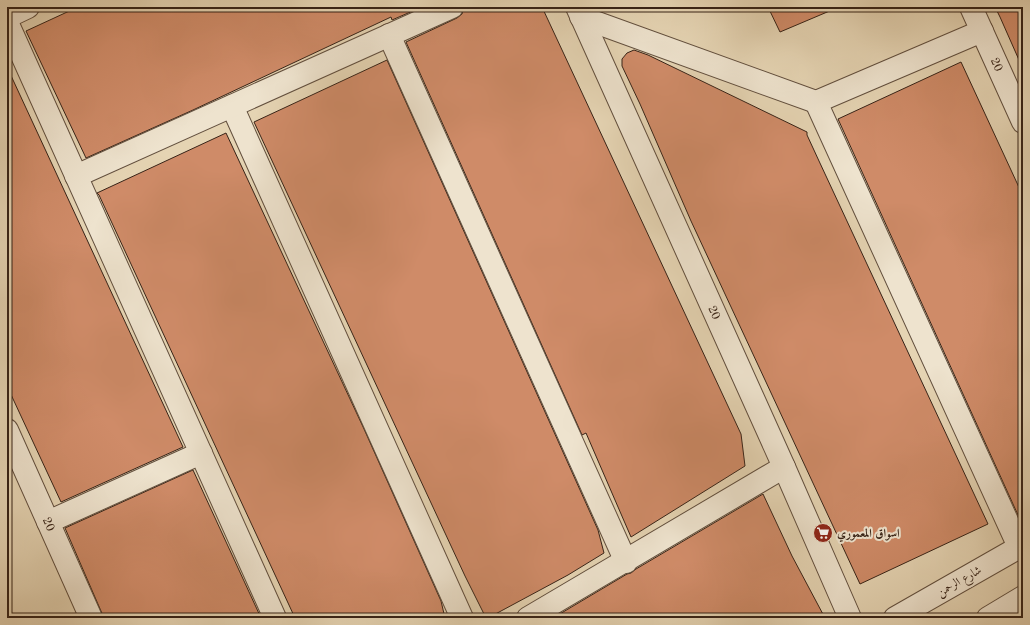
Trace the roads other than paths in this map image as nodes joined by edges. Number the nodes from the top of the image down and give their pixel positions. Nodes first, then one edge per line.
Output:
1 (28, 7) edge
2 (452, 7) edge
3 (971, 7) edge
4 (579, 12) edge
5 (7, 16) edge
6 (7, 22) edge
7 (982, 31) junction
8 (389, 35) junction
9 (816, 102) junction
10 (232, 106) junction
11 (1020, 109) edge
12 (76, 176) junction
13 (7, 430) edge
14 (201, 453) junction
15 (784, 467) junction
16 (48, 522) junction
17 (1021, 546) edge
18 (626, 562) junction
19 (1023, 597) edge
20 (91, 618) edge
21 (275, 618) edge
22 (462, 618) edge
23 (528, 618) edge
24 (850, 618) edge
25 (895, 618) edge
26 (988, 618) edge

1 - 5 street
2 - 8 street
3 - 7 street, 20
4 - 9 street
4 - 15 street, 20
6 - 12 street
7 - 9 street
7 - 11 street, 20
8 - 10 street
8 - 18 street
9 - 17 street
10 - 12 street
10 - 22 street
12 - 14 street
13 - 16 street, 20
14 - 16 street
14 - 21 street
15 - 18 street
15 - 24 street, 20
16 - 20 street, 20
17 - 25 street, شارع الرحمن
18 - 23 street
19 - 26 street

